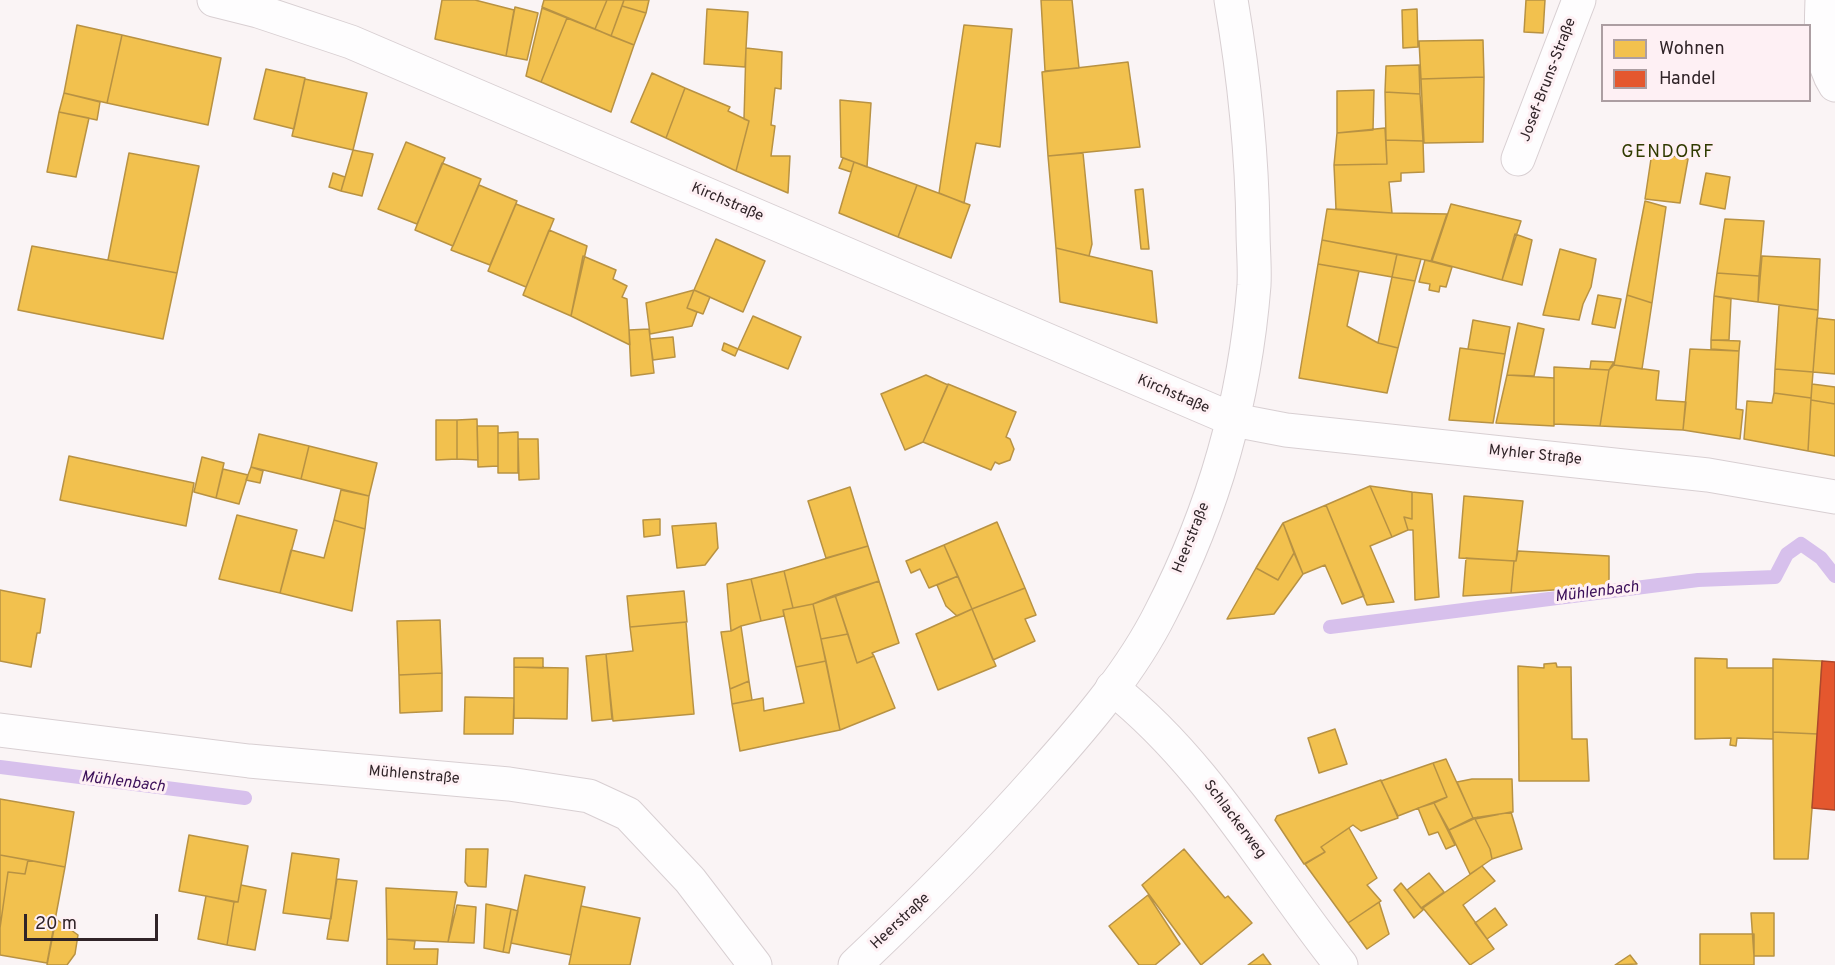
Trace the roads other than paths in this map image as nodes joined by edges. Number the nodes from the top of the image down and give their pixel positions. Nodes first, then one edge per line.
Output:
1 (214, 0) edge
2 (1231, 0) edge
3 (1579, 0) edge
4 (1822, 0) edge
5 (1835, 85) edge
6 (1518, 159) dead end
7 (1234, 420) junction
8 (1835, 497) edge
9 (1112, 688) junction
10 (0, 730) edge
11 (755, 965) edge
12 (855, 965) edge
13 (1341, 965) edge

1 - 7 street, Kirchstraße
2 - 7 street, Heerstraße
3 - 6 street, Josef-Bruns-Straße
4 - 5 street
7 - 8 street, Myhler Straße
7 - 9 street, Heerstraße
9 - 12 street, Heerstraße
9 - 13 street, Schlackerweg
10 - 11 street, Mühlenstraße

